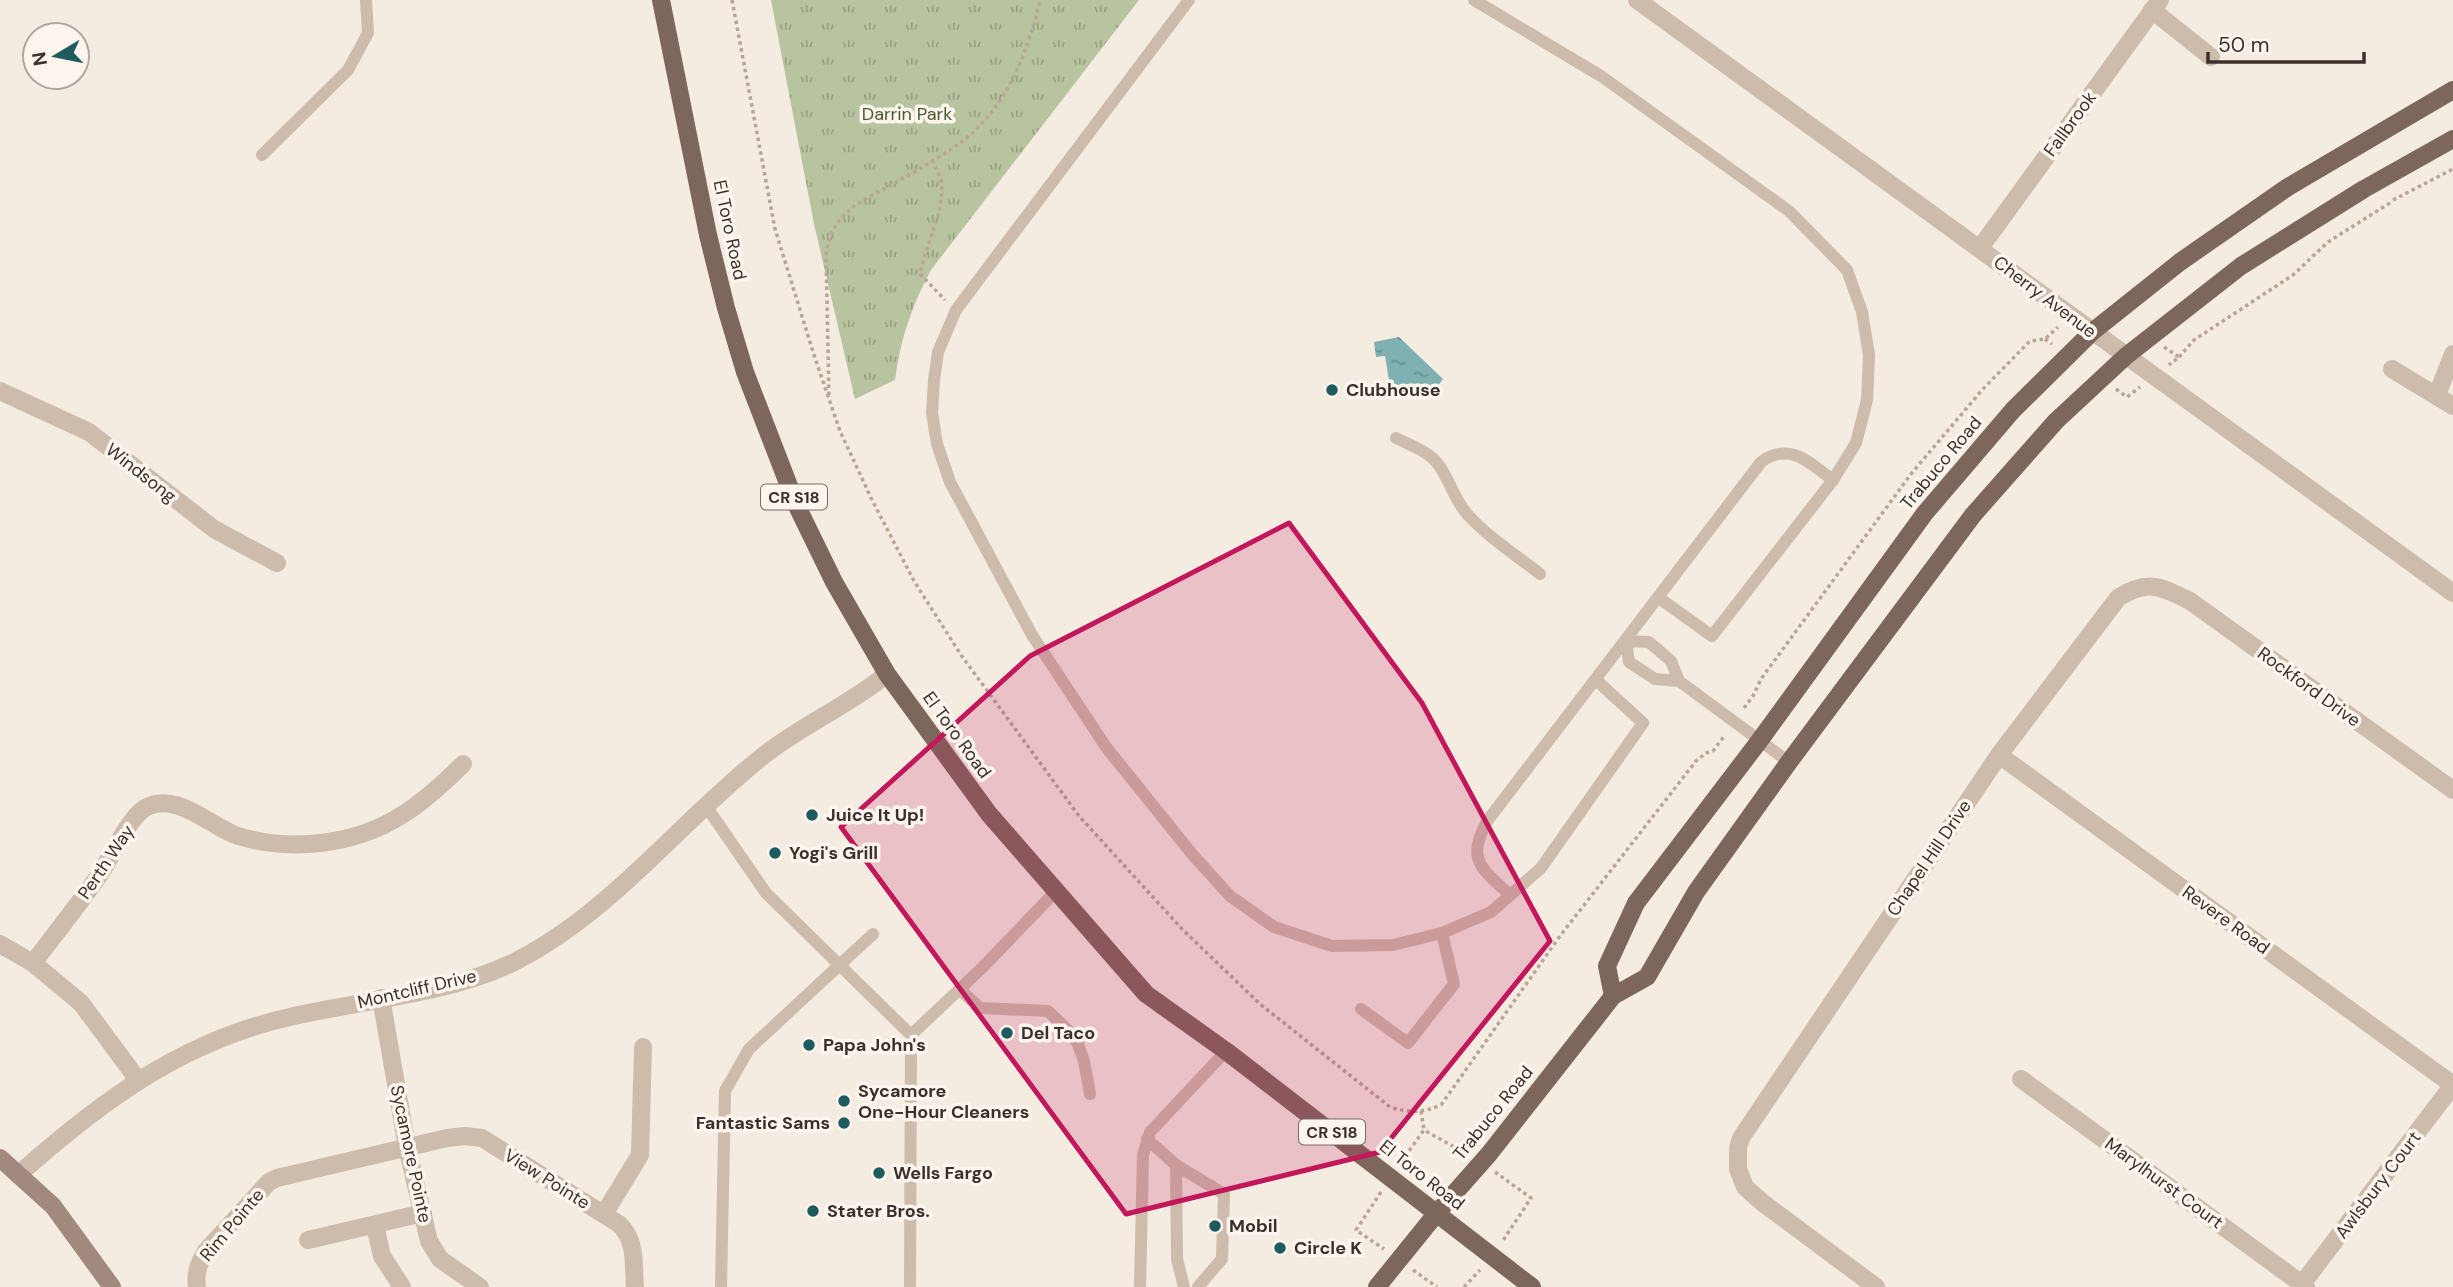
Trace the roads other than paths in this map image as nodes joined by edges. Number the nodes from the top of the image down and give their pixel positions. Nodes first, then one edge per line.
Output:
1 (366, 0) edge
2 (662, 0) edge
3 (1189, 0) edge
4 (1474, 0) edge
5 (1637, 0) edge
6 (2156, 5) edge
7 (2211, 57) dead end
8 (2453, 90) edge
9 (2453, 139) edge
10 (262, 155) dead end
11 (1980, 248) junction
12 (2092, 332) junction
13 (2453, 354) edge
14 (2126, 356) junction
15 (2392, 369) dead end
16 (0, 391) edge
17 (2437, 395) junction
18 (2453, 406) edge
19 (1396, 438) dead end
20 (1833, 480) junction
21 (277, 563) dead end
22 (1540, 574) dead end
23 (2162, 587) joint
24 (2453, 593) edge
25 (1659, 598) junction
26 (1626, 641) junction
27 (887, 674) junction
28 (1596, 680) junction
29 (1679, 681) junction
30 (1760, 740) junction
31 (1999, 755) junction
32 (1789, 762) junction
33 (463, 764) dead end
34 (2453, 790) edge
35 (706, 806) junction
36 (1056, 891) junction
37 (1510, 895) junction
38 (1442, 933) junction
39 (873, 934) dead end
40 (0, 944) edge
41 (33, 963) junction
42 (839, 964) junction
43 (960, 989) junction
44 (1613, 996) junction
45 (381, 998) junction
46 (1361, 1009) dead end
47 (911, 1035) junction
48 (643, 1047) dead end
49 (1226, 1051) junction
50 (2021, 1079) dead end
51 (138, 1080) junction
52 (2453, 1085) edge
53 (1090, 1094) dead end
54 (1147, 1139) junction
55 (407, 1147) junction
56 (0, 1158) edge
57 (1176, 1165) junction
58 (18, 1175) junction
59 (423, 1213) junction
60 (604, 1214) junction
61 (1436, 1214) junction
62 (375, 1225) junction
63 (308, 1240) dead end
64 (2304, 1286) edge
65 (112, 1287) edge
66 (197, 1287) edge
67 (401, 1287) edge
68 (480, 1287) edge
69 (635, 1287) edge
70 (721, 1287) edge
71 (910, 1287) edge
72 (1140, 1287) edge
73 (1184, 1287) edge
74 (1198, 1287) edge
75 (1377, 1287) edge
76 (1532, 1287) edge
77 (1876, 1287) edge

1 - 10 lane
2 - 27 main road, El Toro Road / CR S18
3 - 38 lane
4 - 20 lane
5 - 11 street, Cherry Avenue
6 - 7 street
6 - 11 street, Fallbrook
8 - 12 main road, Trabuco Road
9 - 14 main road, Trabuco Road
11 - 12 street, Cherry Avenue
12 - 14 street, Cherry Avenue
12 - 30 main road, Trabuco Road
13 - 17 street
14 - 24 street, Cherry Avenue
14 - 32 main road, Trabuco Road
15 - 17 street
16 - 21 street, Windsong
17 - 18 street
19 - 22 lane
20 - 25 lane
20 - 25 lane
23 - 31 street, Chapel Hill Drive
23 - 34 street, Rockford Drive
25 - 26 lane
26 - 28 lane
26 - 29 lane
26 - 29 lane
27 - 35 street, Montcliff Drive
27 - 36 main road, El Toro Road / CR S18
28 - 37 lane
28 - 37 lane
29 - 30 lane
30 - 32 lane
30 - 44 main road, Trabuco Road
31 - 52 street, Revere Road
31 - 77 street, Chapel Hill Drive
32 - 44 main road, Trabuco Road
33 - 41 street, Perth Way
35 - 42 lane
35 - 45 street, Montcliff Drive
36 - 43 lane
36 - 49 main road, El Toro Road / CR S18
37 - 38 lane
38 - 46 lane
39 - 42 lane
40 - 41 street
41 - 51 street
42 - 47 lane
42 - 70 lane
43 - 47 lane
43 - 53 lane
44 - 61 main road, Trabuco Road
45 - 51 street, Montcliff Drive
45 - 55 street, Sycamore Pointe
47 - 71 lane
48 - 60 street
49 - 54 lane
49 - 61 main road, El Toro Road / CR S18
50 - 64 street, Marylhurst Court
51 - 58 street, Montcliff Drive
52 - 64 street, Awlsbury Court
54 - 57 lane
54 - 72 lane
55 - 59 street, Sycamore Pointe
55 - 60 street, View Pointe
55 - 66 street, Rim Pointe
56 - 58 street
57 - 73 lane
57 - 74 lane
58 - 65 street
59 - 62 street
59 - 68 street, Sycamore Pointe
60 - 69 street, View Pointe
61 - 75 main road, Trabuco Road
61 - 76 main road, El Toro Road / CR S18
62 - 63 street
62 - 67 street

